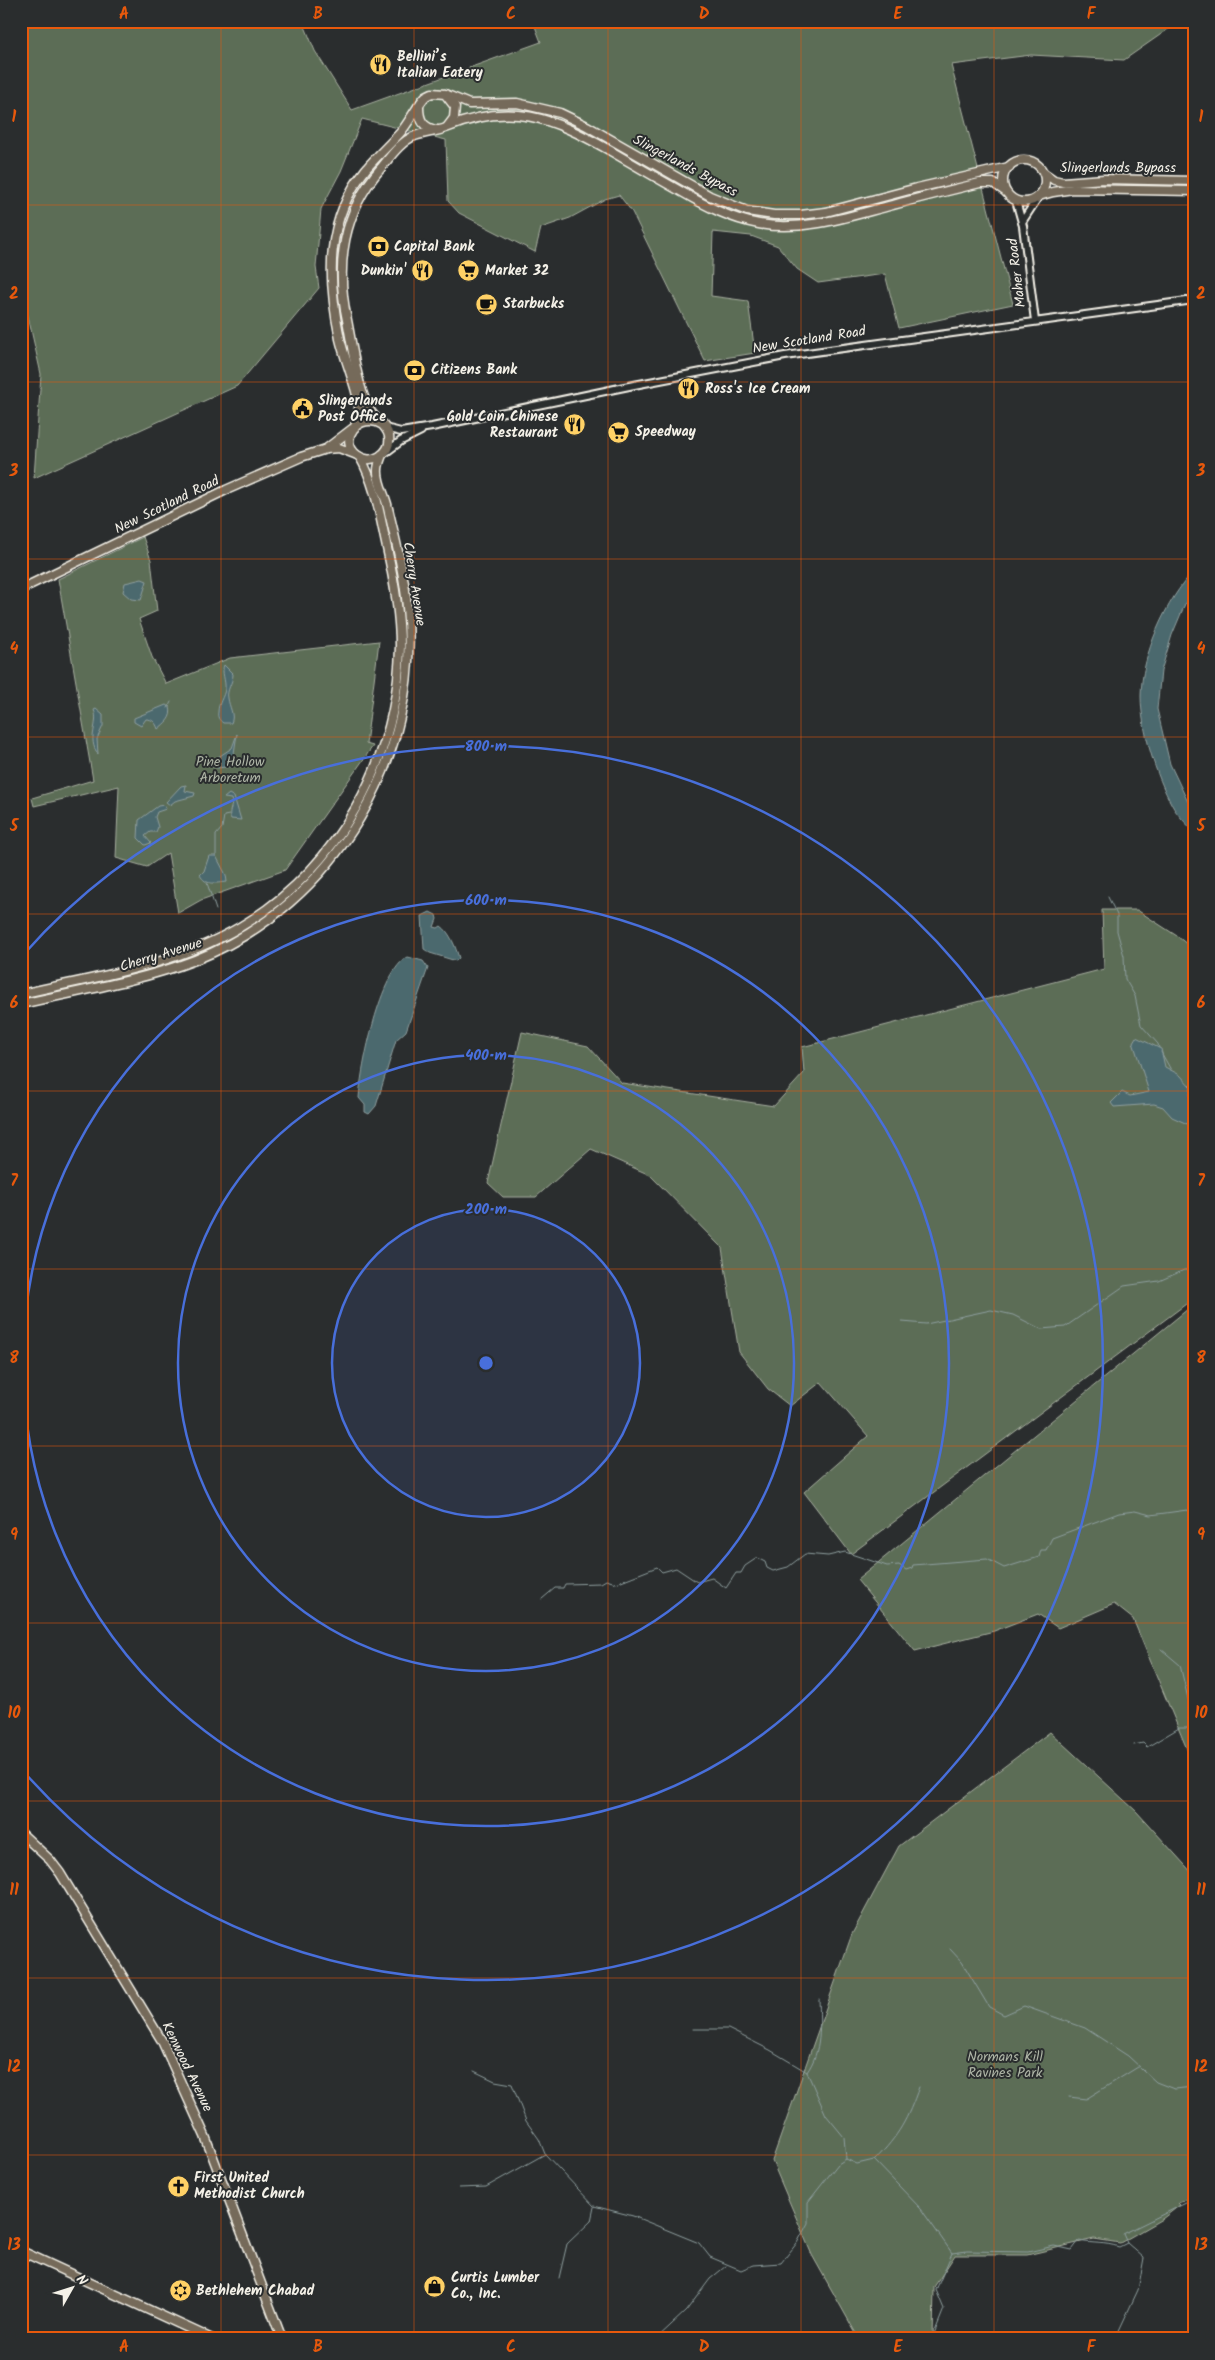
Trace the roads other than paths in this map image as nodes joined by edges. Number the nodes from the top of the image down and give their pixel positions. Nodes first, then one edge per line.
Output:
1 (445, 94) junction
2 (419, 107) junction
3 (448, 126) junction
4 (439, 130) junction
5 (1009, 167) junction
6 (1044, 173) junction
7 (1194, 181) edge
8 (1194, 191) edge
9 (1006, 192) junction
10 (1039, 196) junction
11 (1016, 201) junction
12 (1022, 222) junction
13 (1194, 300) edge
14 (1035, 321) junction
15 (384, 426) junction
16 (432, 427) junction
17 (354, 428) junction
18 (326, 449) junction
19 (383, 454) junction
20 (358, 456) junction
21 (21, 589) edge
22 (21, 994) edge
23 (21, 1004) edge
24 (21, 1833) edge
25 (21, 2251) edge
26 (212, 2339) edge
27 (282, 2339) edge

1 - 2 main road
1 - 3 main road
1 - 5 main road, Slingerlands Bypass
2 - 4 main road
2 - 17 main road
3 - 4 main road
3 - 9 main road, Slingerlands Bypass
4 - 15 main road
5 - 6 main road
5 - 9 main road
6 - 7 main road, Slingerlands Bypass
6 - 10 main road
8 - 10 main road, Slingerlands Bypass
9 - 11 main road
10 - 11 main road
10 - 12 street, Maher Road
11 - 12 street, Maher Road
12 - 14 street, Maher Road
13 - 14 street, New Scotland Road
14 - 16 street, New Scotland Road
15 - 16 street, New Scotland Road
15 - 17 main road
15 - 19 main road
16 - 19 street, New Scotland Road
17 - 18 main road, New Scotland Road
17 - 20 main road
18 - 20 main road
18 - 21 main road, New Scotland Road
19 - 20 main road
19 - 23 main road, Cherry Avenue
20 - 22 main road, Cherry Avenue
24 - 27 main road, Kenwood Avenue
25 - 26 main road

